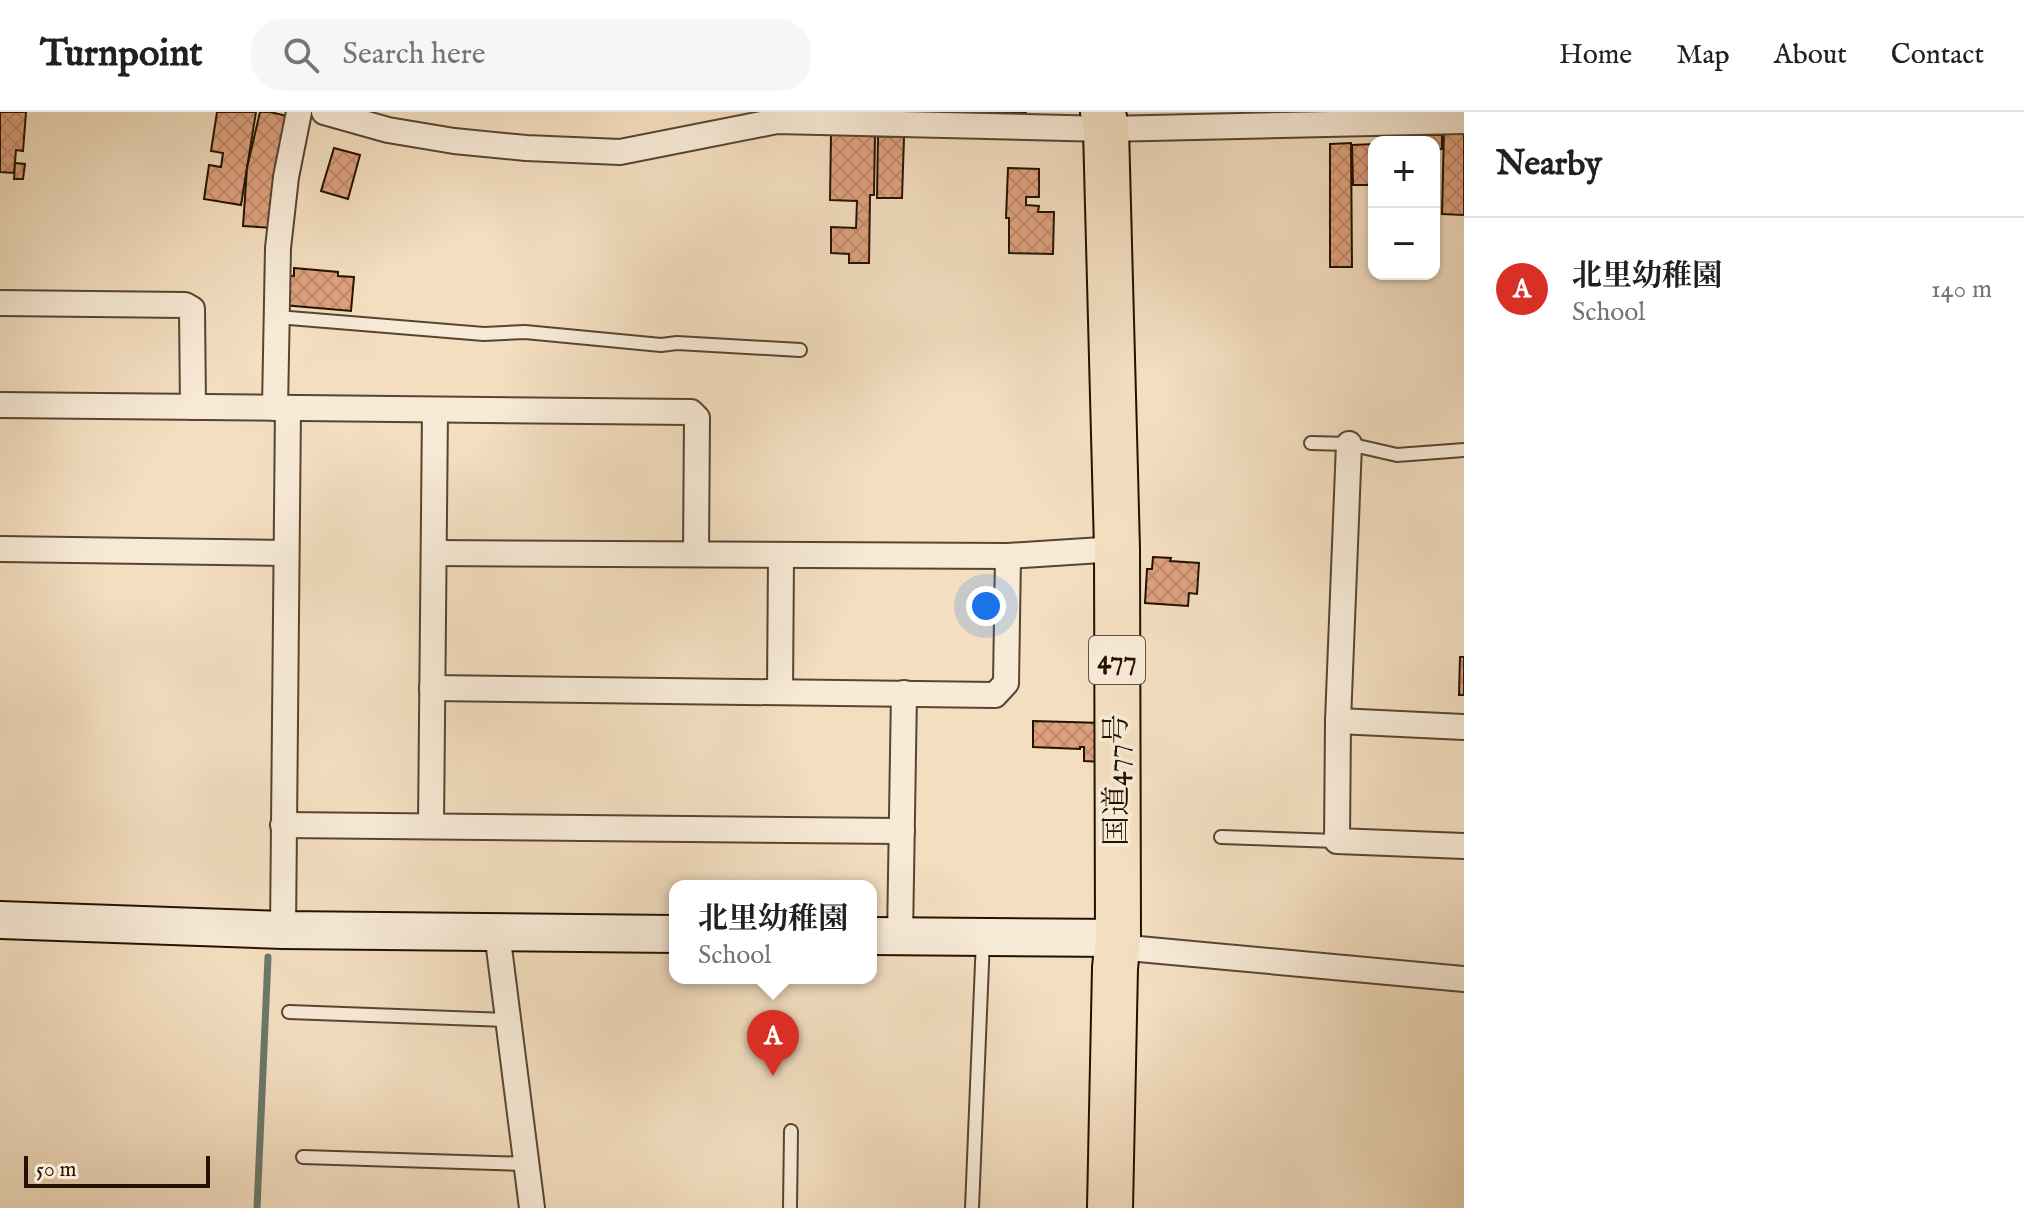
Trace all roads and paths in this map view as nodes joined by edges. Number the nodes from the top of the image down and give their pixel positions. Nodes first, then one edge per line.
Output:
1 (299, 112) edge
2 (324, 112) edge
3 (1105, 120) edge
4 (1464, 121) edge
5 (0, 303) edge
6 (277, 317) junction
7 (800, 350) dead end
8 (0, 405) edge
9 (193, 407) junction
10 (282, 408) junction
11 (435, 410) junction
12 (1311, 443) dead end
13 (1349, 444) junction
14 (1464, 450) edge
15 (0, 549) edge
16 (1117, 549) junction
17 (285, 553) junction
18 (434, 553) junction
19 (696, 554) junction
20 (781, 555) junction
21 (1008, 556) junction
22 (432, 688) junction
23 (780, 692) junction
24 (904, 693) junction
25 (1338, 721) junction
26 (1464, 727) edge
27 (283, 825) junction
28 (431, 826) junction
29 (902, 831) junction
30 (1221, 837) dead end
31 (1337, 841) junction
32 (1464, 846) edge
33 (0, 920) edge
34 (283, 930) junction
35 (497, 932) junction
36 (669, 934) edge
37 (886, 936) edge
38 (984, 937) junction
39 (1117, 943) junction
40 (1464, 979) edge
41 (289, 1012) dead end
42 (507, 1020) junction
43 (791, 1131) dead end
44 (303, 1157) dead end
45 (528, 1164) junction
46 (532, 1208) edge
47 (790, 1208) edge
48 (972, 1208) edge
49 (1110, 1208) edge

1 - 6 street
2 - 3 street
3 - 4 street
3 - 16 highway, 国道477号 / 477
5 - 9 street
6 - 7 lane
6 - 10 street
8 - 9 street
9 - 10 street
10 - 11 street
10 - 17 street
11 - 18 street
11 - 19 street
12 - 13 lane
13 - 14 lane
13 - 25 street
15 - 17 street
16 - 21 street
16 - 39 highway, 国道477号 / 477
17 - 27 street
18 - 19 street
18 - 22 street
19 - 20 street
20 - 21 street
20 - 23 street
21 - 24 street
22 - 23 street
22 - 28 street
23 - 24 street
24 - 29 street
25 - 26 street
25 - 31 street
27 - 28 street
27 - 34 street
28 - 29 street
29 - 37 street
30 - 31 lane
31 - 32 street
33 - 34 street
34 - 35 street
35 - 36 street
35 - 42 street
37 - 38 street
38 - 39 street
38 - 48 lane
39 - 40 street
39 - 49 highway, 国道477号 / 477
41 - 42 lane
42 - 45 street
43 - 47 lane
44 - 45 lane
45 - 46 street

